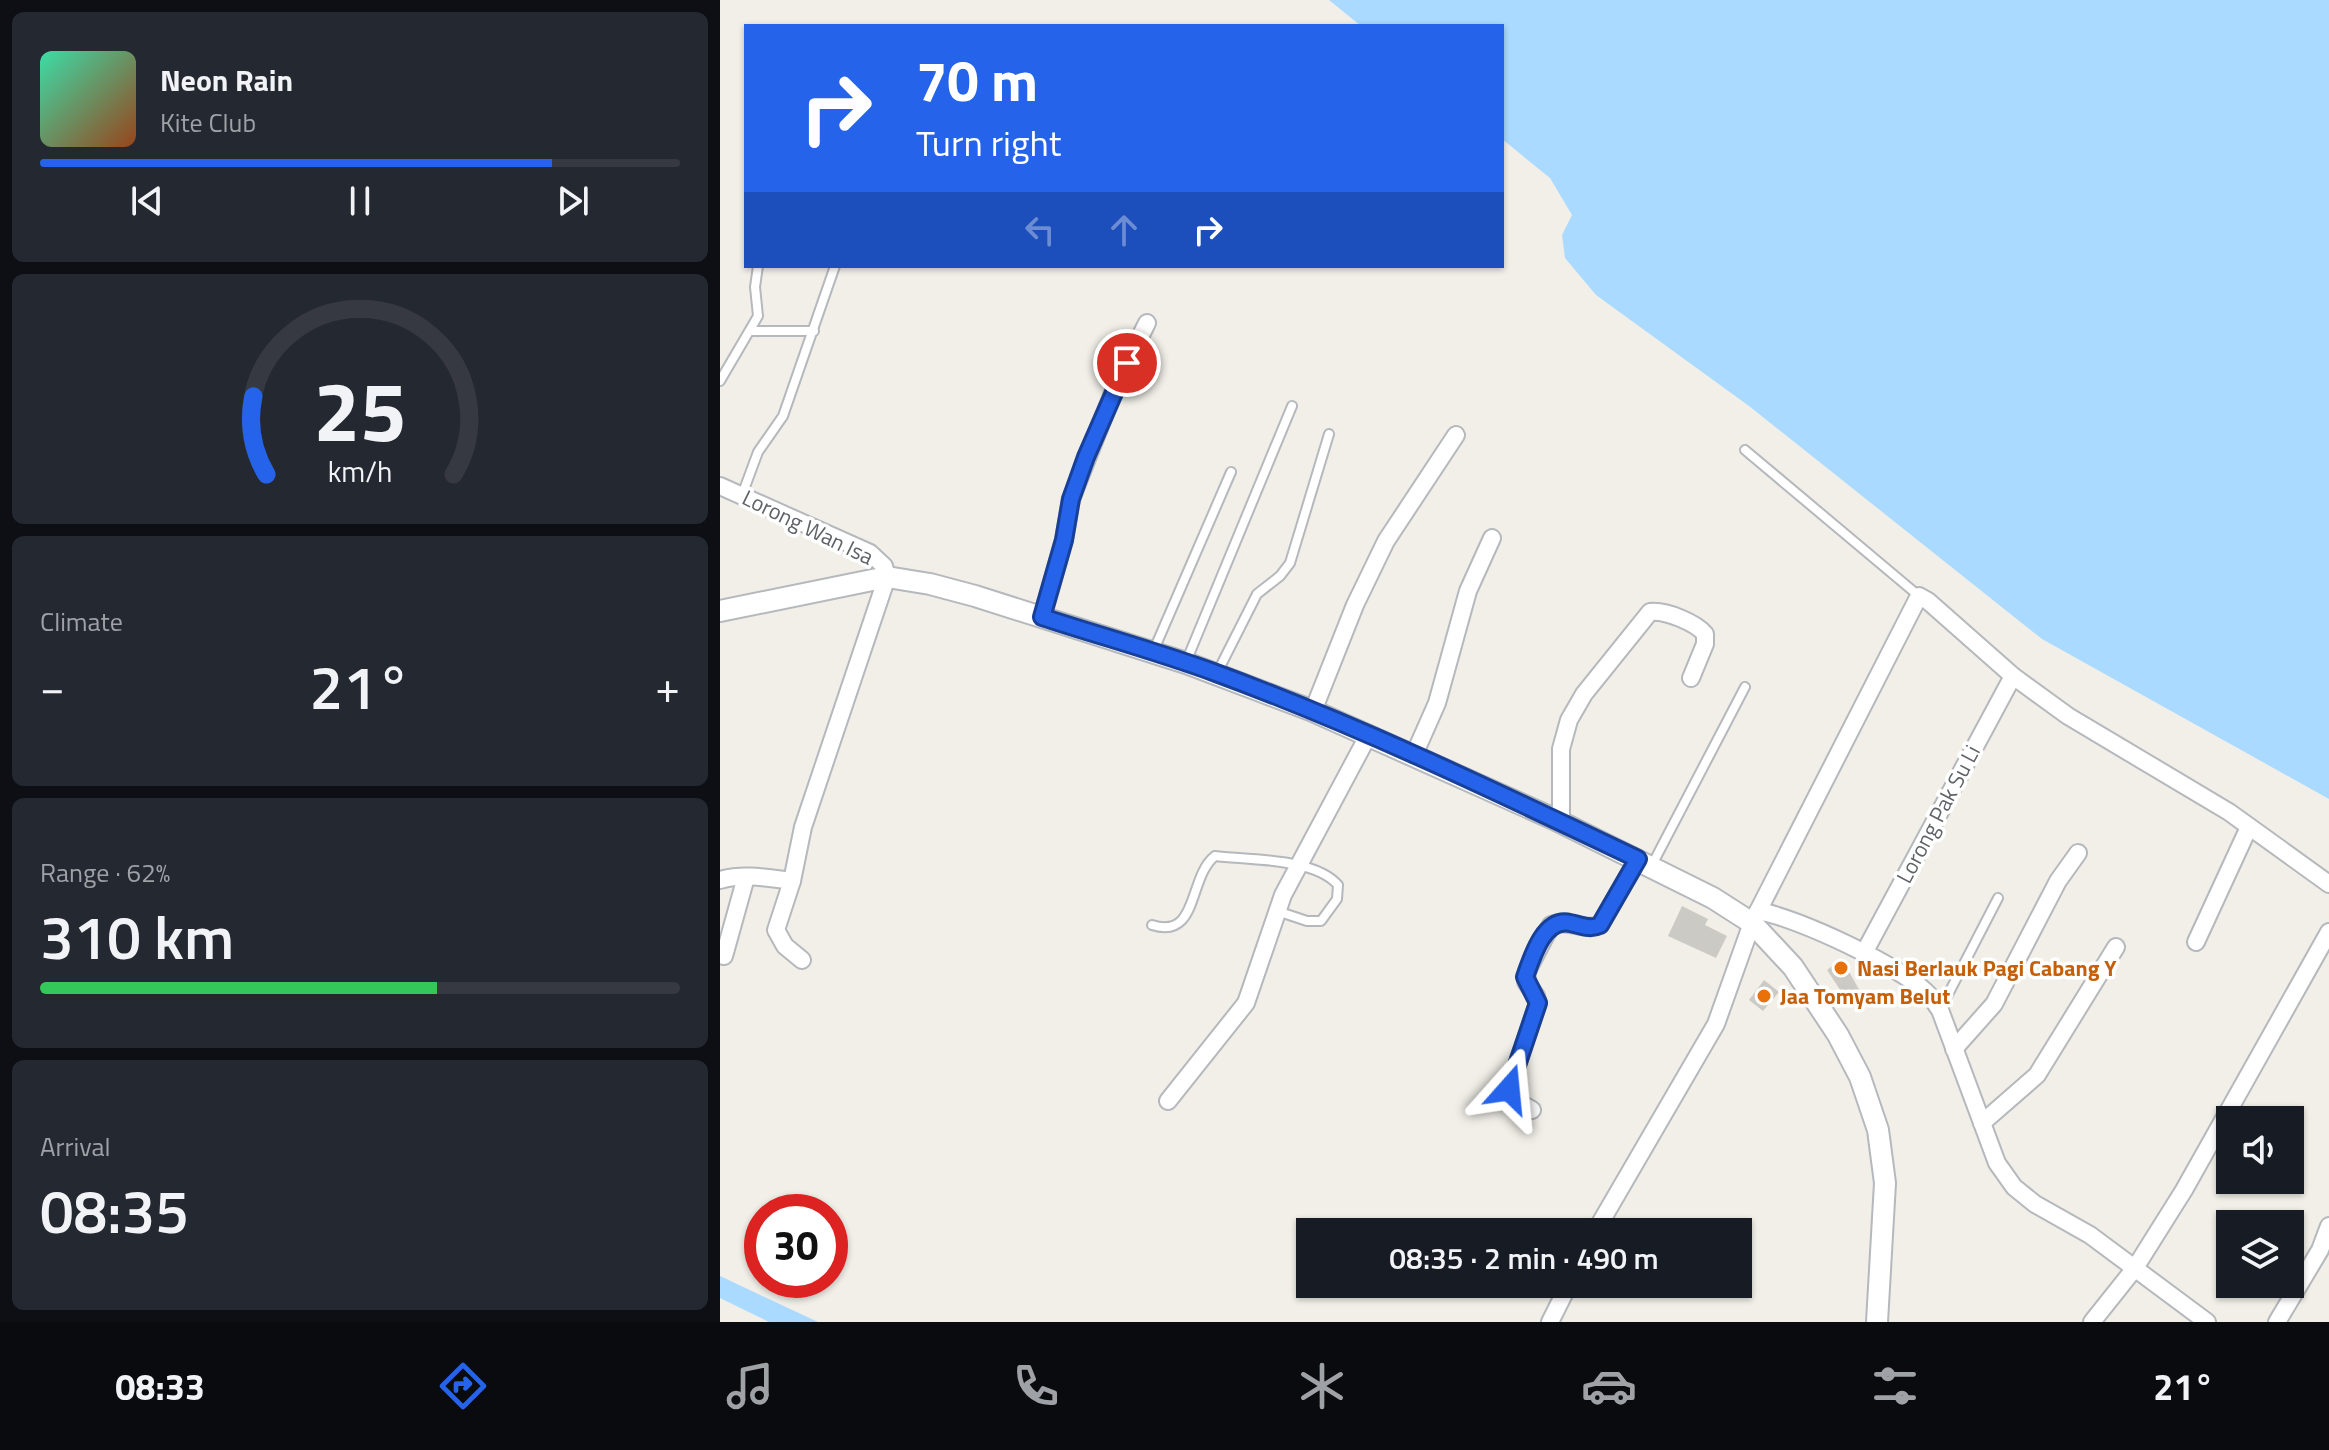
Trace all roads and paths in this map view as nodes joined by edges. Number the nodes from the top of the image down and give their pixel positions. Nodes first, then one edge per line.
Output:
1 (758, 268) edge
2 (834, 268) edge
3 (1147, 323) dead end
4 (750, 331) junction
5 (814, 331) junction
6 (720, 381) edge
7 (1292, 406) dead end
8 (1329, 434) dead end
9 (1456, 435) dead end
10 (1745, 450) dead end
11 (1231, 472) dead end
12 (720, 486) edge
13 (742, 495) junction
14 (1492, 538) dead end
15 (887, 577) junction
16 (1919, 596) junction
17 (720, 611) edge
18 (1042, 617) junction
19 (1153, 653) junction
20 (1186, 663) junction
21 (1217, 673) junction
22 (2013, 676) junction
23 (1691, 678) dead end
24 (1745, 687) dead end
25 (1313, 711) junction
26 (1369, 734) junction
27 (1414, 755) junction
28 (1561, 822) junction
29 (2249, 827) junction
30 (2078, 853) dead end
31 (1645, 862) junction
32 (1301, 864) junction
33 (746, 877) junction
34 (720, 880) edge
35 (792, 881) junction
36 (2329, 884) edge
37 (1998, 898) dead end
38 (1276, 911) junction
39 (1755, 917) junction
40 (1152, 925) dead end
41 (2329, 932) edge
42 (2196, 942) dead end
43 (2116, 947) dead end
44 (1864, 953) junction
45 (724, 956) dead end
46 (802, 960) dead end
47 (1940, 1010) junction
48 (1954, 1049) junction
49 (1168, 1101) dead end
50 (1532, 1110) dead end
51 (1982, 1123) junction
52 (1603, 1218) edge
53 (2329, 1226) edge
54 (2135, 1268) junction
55 (1562, 1298) edge
56 (1550, 1322) edge
57 (1877, 1322) edge
58 (2092, 1322) edge
59 (2207, 1322) edge
60 (2277, 1322) edge

1 - 4 lane
2 - 5 lane
3 - 18 street
4 - 5 lane
4 - 6 lane
5 - 13 lane
7 - 20 lane
8 - 21 lane
9 - 25 street
10 - 16 lane
11 - 19 lane
12 - 13 street, Lorong Wan Isa
13 - 15 street, Lorong Wan Isa
14 - 27 street
15 - 17 street
15 - 18 street
15 - 35 street
16 - 22 street
16 - 39 street
18 - 19 street
19 - 20 street
20 - 21 street
21 - 25 street
22 - 29 street
22 - 44 street, Lorong Pak Su Li
23 - 28 street
24 - 31 lane
25 - 26 street
26 - 27 street
26 - 32 street
27 - 28 street
28 - 31 street
29 - 36 street
29 - 42 street
30 - 48 street
31 - 39 street
31 - 50 street
32 - 38 street
32 - 38 lane
32 - 40 lane
33 - 34 street
33 - 35 street
33 - 45 street
35 - 46 street
37 - 47 lane
38 - 49 street
39 - 44 street
39 - 52 street
39 - 57 street
41 - 54 street
43 - 51 street
44 - 47 street
47 - 48 street
48 - 51 street
51 - 54 street
53 - 60 street
54 - 58 street
54 - 59 street
55 - 56 street

